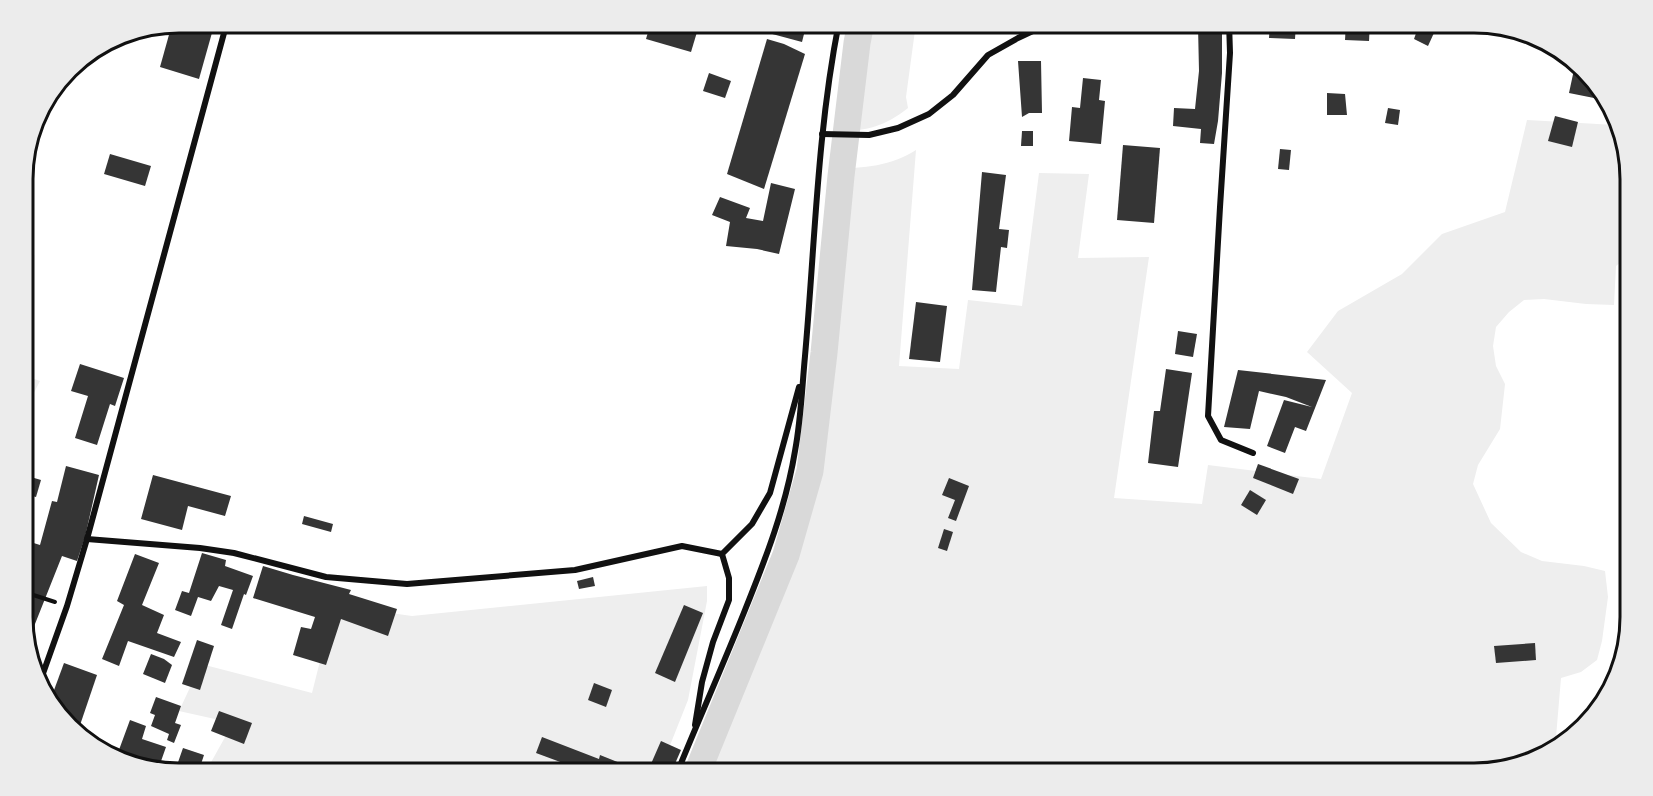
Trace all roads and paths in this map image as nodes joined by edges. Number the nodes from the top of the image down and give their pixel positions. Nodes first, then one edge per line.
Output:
1 (224, 33) edge
2 (837, 33) edge
3 (1029, 33) edge
4 (1229, 33) edge
5 (822, 134) junction
6 (803, 377) junction
7 (1253, 453) dead end
8 (87, 540) junction
9 (722, 554) junction
10 (33, 595) edge
11 (67, 606) junction
12 (44, 672) edge
13 (693, 734) junction
14 (681, 763) edge

1 - 8 street
2 - 5 street
3 - 5 street
4 - 7 street
5 - 6 street
6 - 9 street
6 - 13 street
8 - 9 street
8 - 11 street
9 - 13 street
10 - 11 path
11 - 12 street
13 - 14 street

